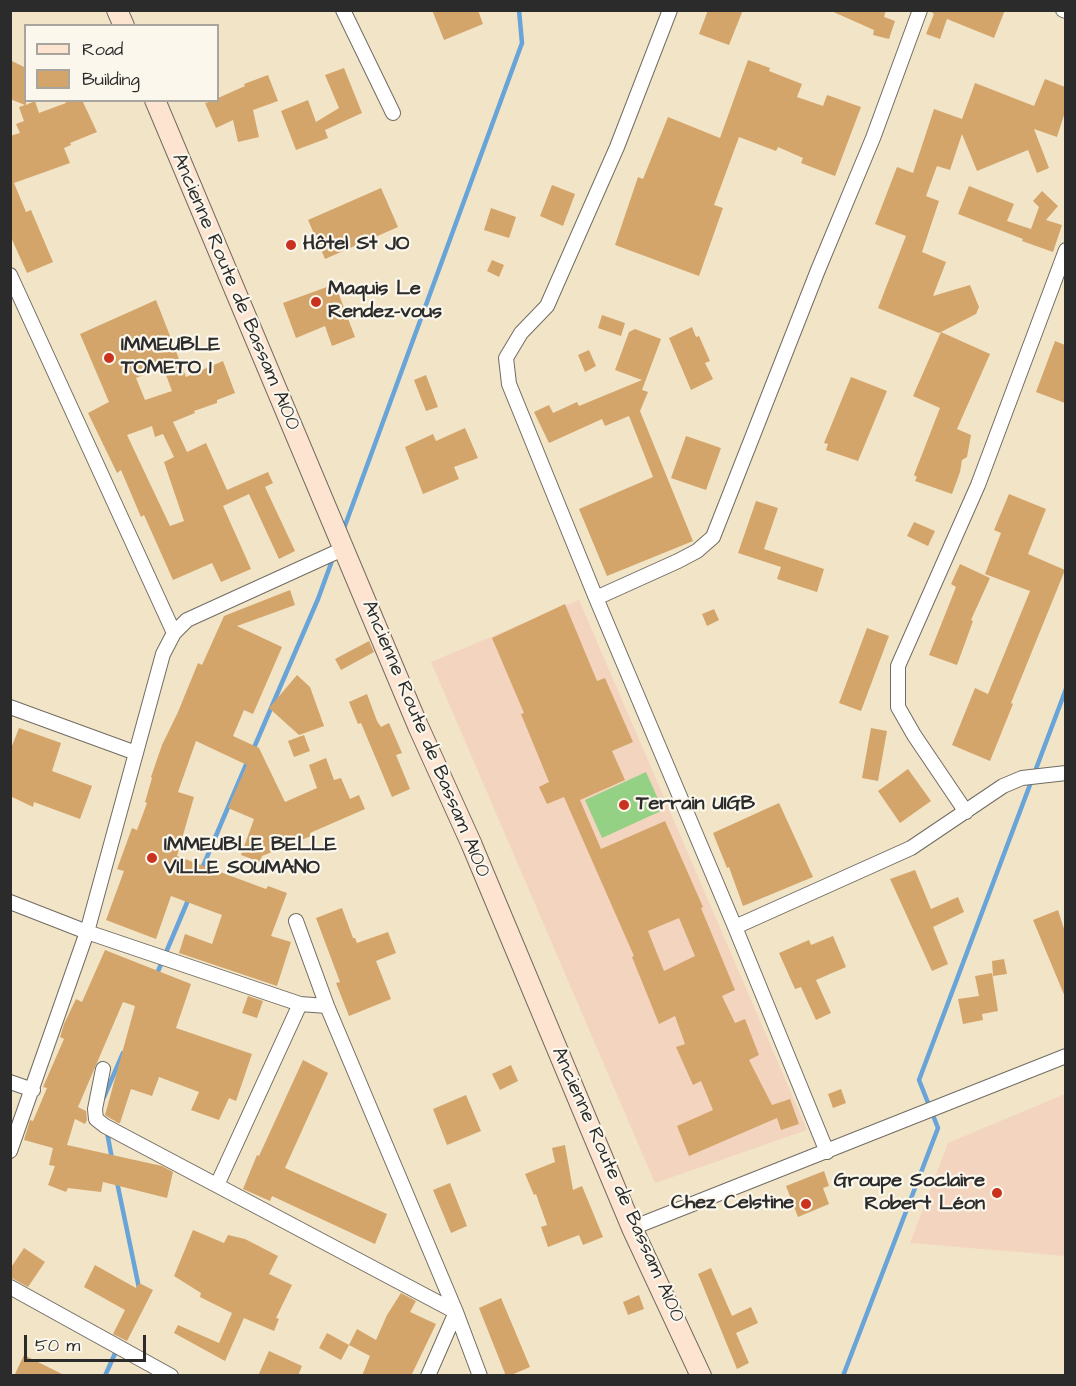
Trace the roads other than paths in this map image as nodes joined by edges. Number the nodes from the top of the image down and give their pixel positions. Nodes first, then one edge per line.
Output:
1 (117, 10) edge
2 (343, 10) edge
3 (670, 10) edge
4 (920, 10) edge
5 (123, 24) edge
6 (156, 102) edge
7 (393, 113) dead end
8 (1065, 250) edge
9 (10, 275) edge
10 (343, 549) junction
11 (596, 598) junction
12 (174, 633) junction
13 (10, 707) edge
14 (136, 753) junction
15 (1065, 773) edge
16 (966, 812) junction
17 (10, 902) edge
18 (296, 921) dead end
19 (735, 927) junction
20 (87, 932) junction
21 (300, 1004) junction
22 (327, 1006) junction
23 (1065, 1056) edge
24 (103, 1069) dead end
25 (10, 1082) edge
26 (33, 1090) junction
27 (10, 1151) edge
28 (827, 1152) junction
29 (217, 1185) junction
30 (632, 1228) junction
31 (10, 1287) edge
32 (456, 1312) junction
33 (171, 1376) edge
34 (428, 1376) edge
35 (480, 1376) edge
36 (701, 1376) edge

1 - 5 main road
2 - 7 street
3 - 11 street
4 - 11 street
6 - 10 main road, Ancienne Route de Bassam A100
8 - 16 street
9 - 12 street
10 - 12 street
10 - 30 main road, Ancienne Route de Bassam A100
11 - 19 street
12 - 14 street
13 - 14 street
14 - 20 street
15 - 16 street
16 - 19 street
17 - 20 street
18 - 22 street
19 - 28 street
20 - 21 street
20 - 26 street
21 - 22 street
21 - 29 street
22 - 32 street
23 - 28 street
24 - 29 street
25 - 26 street
26 - 27 street
28 - 30 street
29 - 32 street
30 - 36 main road, Ancienne Route de Bassam A100
31 - 33 street
32 - 34 street
32 - 35 street

